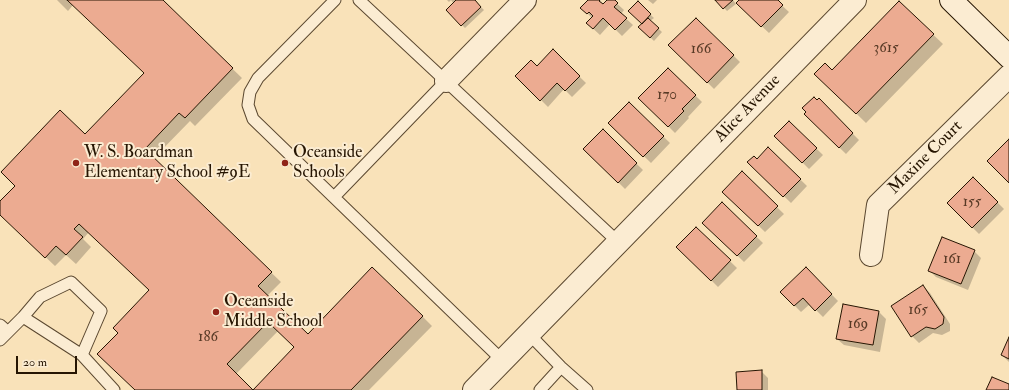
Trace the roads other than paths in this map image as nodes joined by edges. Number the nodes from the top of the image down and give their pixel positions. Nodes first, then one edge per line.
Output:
1 (335, 0) edge
2 (359, 0) edge
3 (525, 0) edge
4 (854, 0) edge
5 (959, 2) edge
6 (1009, 57) edge
7 (1009, 76) edge
8 (446, 81) junction
9 (334, 197) junction
10 (618, 242) junction
11 (871, 255) dead end
12 (23, 317) junction
13 (3, 332) edge
14 (529, 334) junction
15 (82, 355) junction
16 (503, 360) junction
17 (562, 367) junction
18 (114, 390) edge
19 (474, 390) edge
20 (540, 390) edge
21 (587, 390) edge

1 - 9 lane
2 - 8 lane
3 - 8 street
4 - 10 street, Alice Avenue
5 - 6 street
7 - 11 street, Maxine Court
8 - 9 lane
8 - 10 lane
9 - 16 lane
10 - 14 street, Alice Avenue
12 - 13 lane
12 - 15 lane
12 - 15 lane
14 - 16 street, Alice Avenue
14 - 17 lane
15 - 18 lane
16 - 19 street, Alice Avenue
17 - 20 lane
17 - 21 lane

